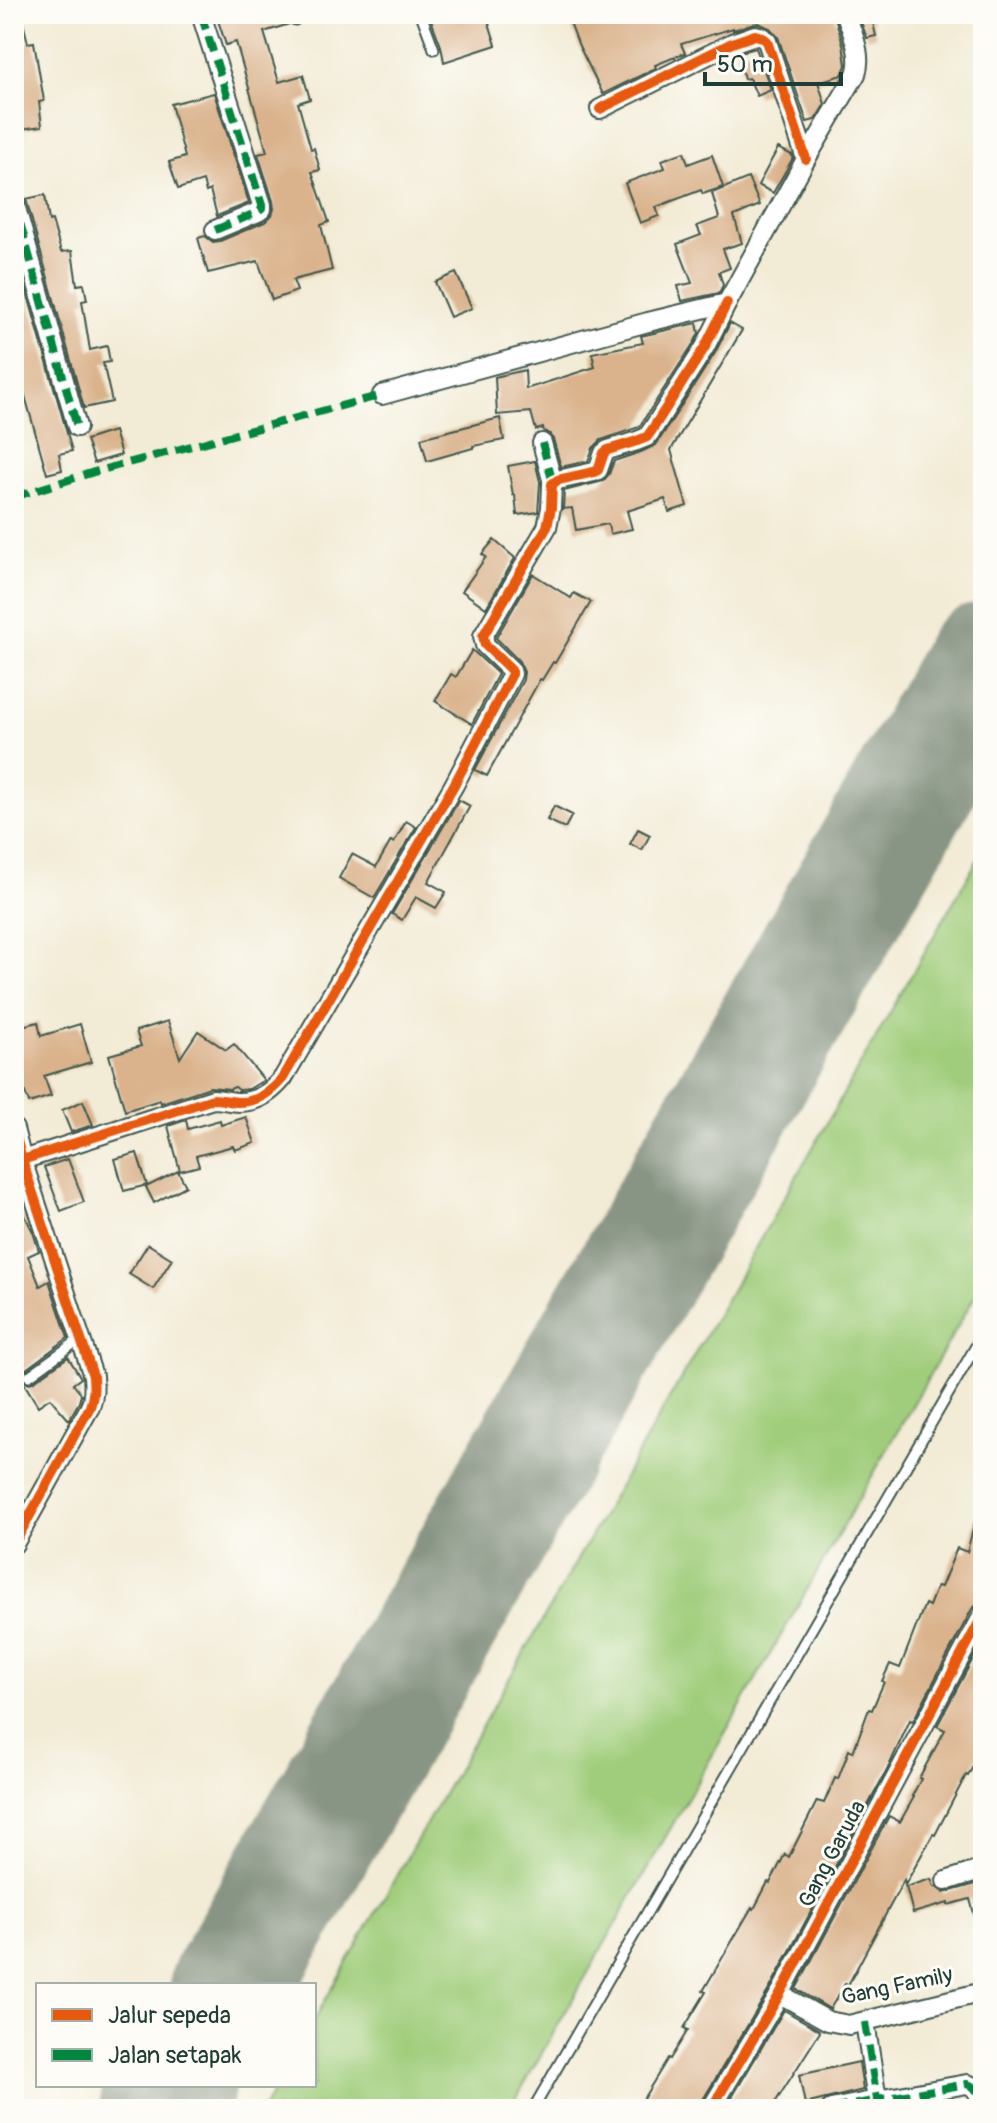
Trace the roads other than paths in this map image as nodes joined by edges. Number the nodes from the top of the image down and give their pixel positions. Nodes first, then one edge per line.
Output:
1 (201, 14) edge
2 (421, 14) edge
3 (846, 14) edge
4 (434, 49) dead end
5 (600, 109) dead end
6 (806, 159) junction
7 (14, 201) edge
8 (215, 230) dead end
9 (727, 303) junction
10 (382, 395) dead end
11 (77, 427) dead end
12 (542, 443) dead end
13 (553, 483) junction
14 (14, 1129) edge
15 (22, 1160) junction
16 (983, 1334) edge
17 (80, 1339) junction
18 (29, 1376) dead end
19 (14, 1544) edge
20 (983, 1615) edge
21 (983, 1869) edge
22 (946, 1881) dead end
23 (983, 1992) edge
24 (780, 1994) junction
25 (865, 2022) junction
26 (877, 2100) junction
27 (533, 2109) edge
28 (711, 2109) edge
29 (831, 2109) edge
30 (981, 2109) edge

1 - 8 street
2 - 4 lane
3 - 6 street
5 - 6 street
6 - 9 street
7 - 11 street
9 - 10 street
9 - 13 street
12 - 13 street
13 - 15 street
14 - 15 street
15 - 17 street
16 - 27 lane
17 - 18 lane
17 - 19 street
20 - 24 street, Gang Garuda
21 - 22 street
23 - 25 street, Gang Family
24 - 25 street, Gang Family
24 - 28 street, Gang Garuda
25 - 26 street
26 - 29 street
26 - 30 street

